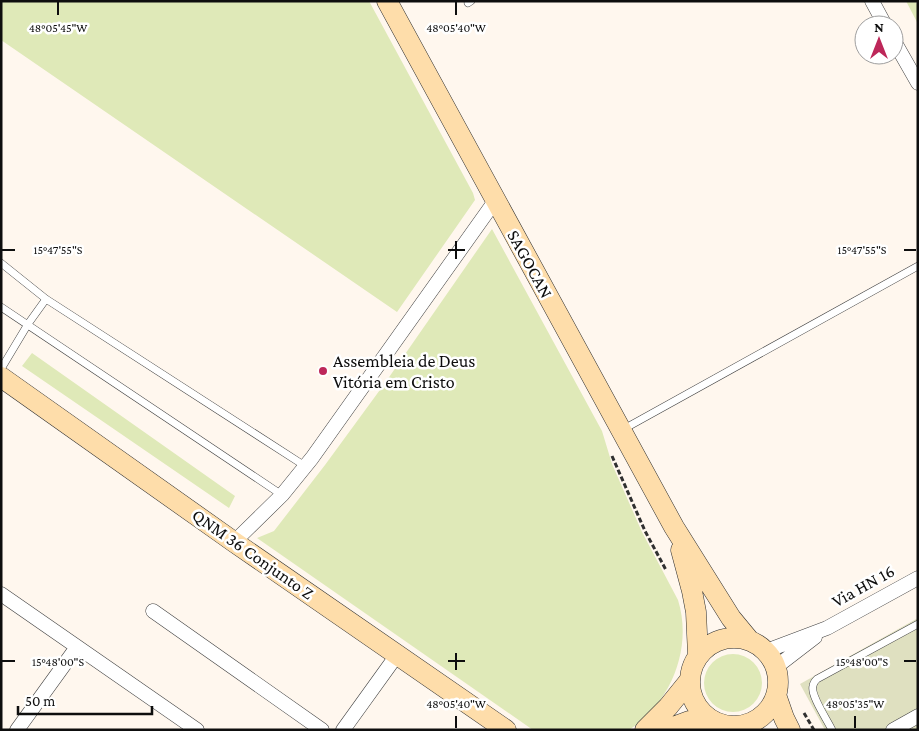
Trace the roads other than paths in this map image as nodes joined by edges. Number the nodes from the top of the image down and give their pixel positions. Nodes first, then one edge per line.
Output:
1 (387, 1) edge
2 (872, 1) edge
3 (880, 15) edge
4 (904, 54) edge
5 (913, 66) edge
6 (918, 83) edge
7 (495, 201) junction
8 (1, 263) edge
9 (918, 266) edge
10 (46, 300) junction
11 (1, 307) edge
12 (28, 324) junction
13 (1, 369) edge
14 (1, 377) edge
15 (622, 430) junction
16 (305, 466) junction
17 (282, 495) junction
18 (674, 527) junction
19 (234, 542) junction
20 (918, 578) edge
21 (1, 594) edge
22 (153, 611) dead end
23 (918, 624) edge
24 (827, 628) junction
25 (77, 647) junction
26 (764, 653) junction
27 (398, 655) junction
28 (698, 655) junction
29 (689, 681) junction
30 (776, 695) junction
31 (918, 716) edge
32 (724, 726) edge
33 (23, 728) edge
34 (197, 730) edge
35 (322, 730) edge
36 (343, 730) edge
37 (506, 730) edge
38 (645, 730) edge
39 (665, 730) edge
40 (790, 730) edge
41 (832, 730) edge
42 (893, 730) edge

1 - 7 street, SAGOCAN
2 - 3 street
4 - 5 street
5 - 6 street
7 - 15 street, SAGOCAN
7 - 16 street
8 - 10 lane
9 - 15 lane
10 - 12 lane
10 - 16 lane
11 - 12 lane
12 - 13 lane
12 - 17 lane
14 - 19 street, QNM 36 Conjunto Z
15 - 18 street, SAGOCAN
16 - 17 street
17 - 19 street
18 - 26 street, SAGOCAN
18 - 28 street, SAGOCAN
19 - 27 street, QNM 36 Conjunto Z
20 - 24 street, Via HN 16
21 - 25 street
22 - 35 street
23 - 41 lane
24 - 26 street, Via HN 16
24 - 26 street, Via HN 16
25 - 33 street
25 - 34 street
26 - 28 street
26 - 30 street
27 - 36 street
27 - 37 street, QNM 36 Conjunto Z
28 - 29 street
29 - 32 street
29 - 38 street
30 - 32 street
30 - 40 street
31 - 42 street
32 - 39 street

